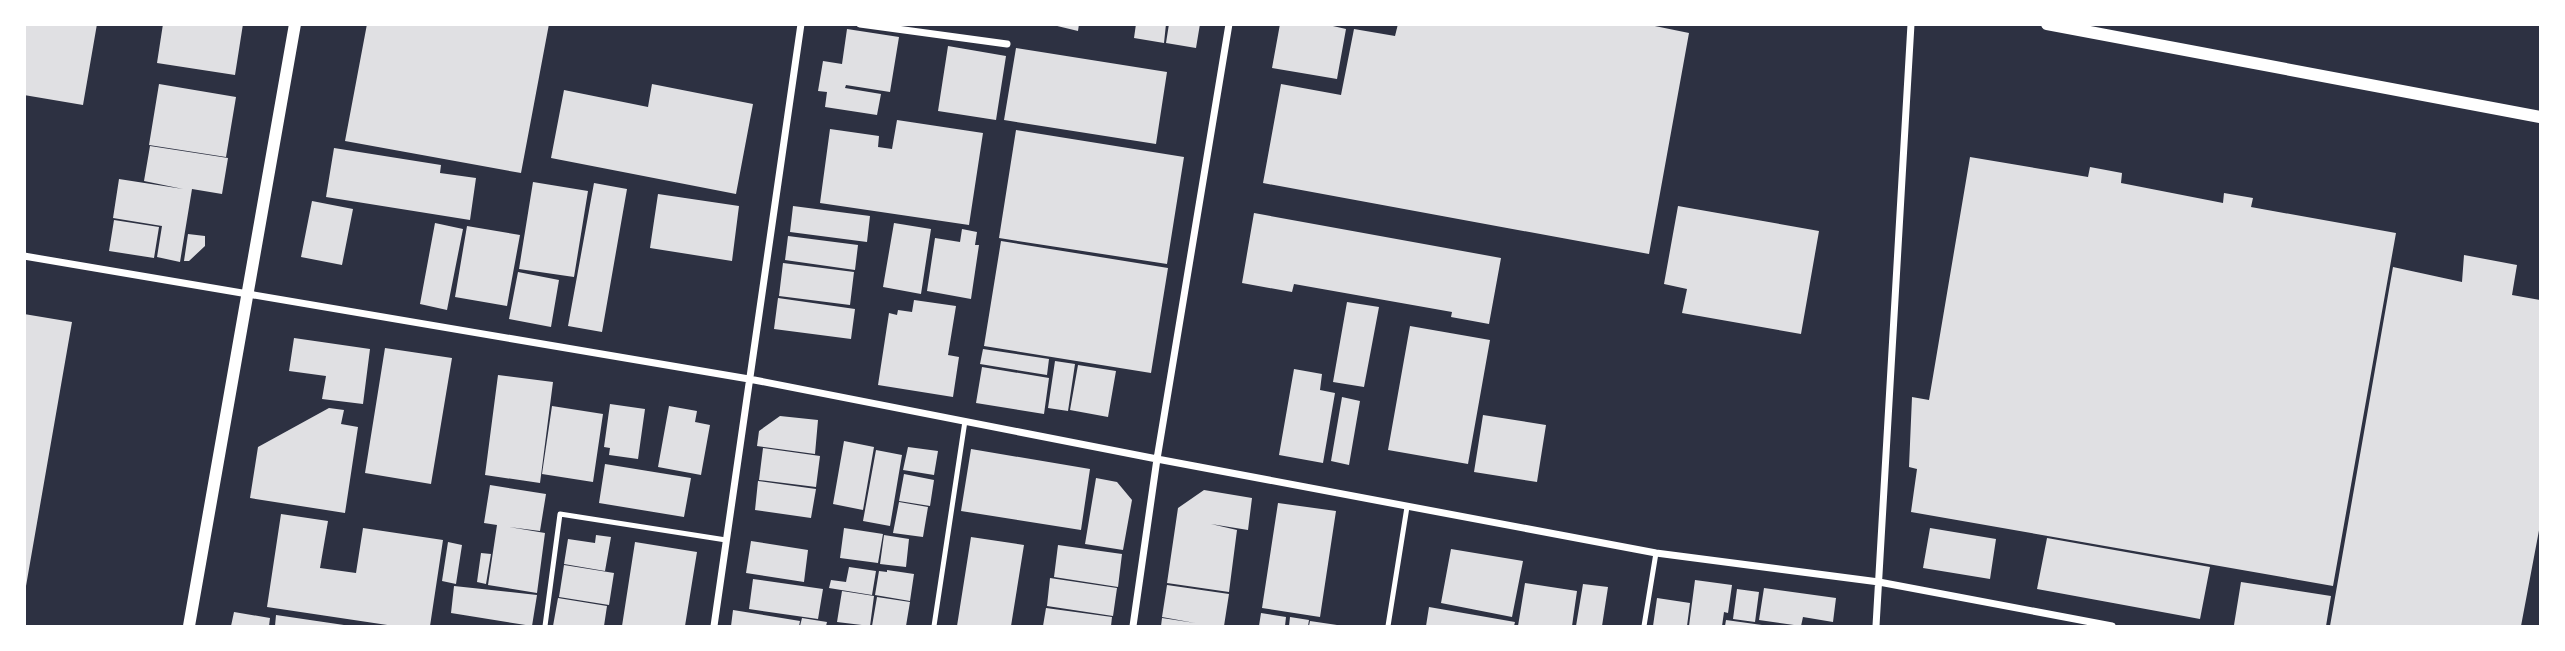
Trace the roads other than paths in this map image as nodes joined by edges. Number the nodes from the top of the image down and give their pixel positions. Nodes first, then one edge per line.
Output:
1 (295, 24) edge
2 (801, 24) edge
3 (860, 24) edge
4 (1229, 24) edge
5 (1911, 24) edge
6 (2047, 24) edge
7 (1007, 44) dead end
8 (2540, 117) edge
9 (24, 256) edge
10 (248, 294) junction
11 (749, 379) junction
12 (965, 421) junction
13 (1157, 459) junction
14 (1407, 507) junction
15 (726, 540) junction
16 (1656, 553) junction
17 (1879, 582) junction
18 (189, 626) edge
19 (545, 626) edge
20 (714, 626) edge
21 (934, 626) edge
22 (1133, 626) edge
23 (1388, 626) edge
24 (1644, 626) edge
25 (1876, 626) edge
26 (2112, 626) edge

1 - 10 street
2 - 11 street
3 - 7 street
4 - 13 street
5 - 17 street
6 - 8 street
9 - 10 street
10 - 11 street
10 - 18 street
11 - 12 street
11 - 15 street
12 - 13 street
12 - 21 lane
13 - 14 street
13 - 22 street
14 - 16 street
14 - 23 lane
15 - 19 lane
15 - 20 street
16 - 17 street
16 - 24 lane
17 - 25 street
17 - 26 street

